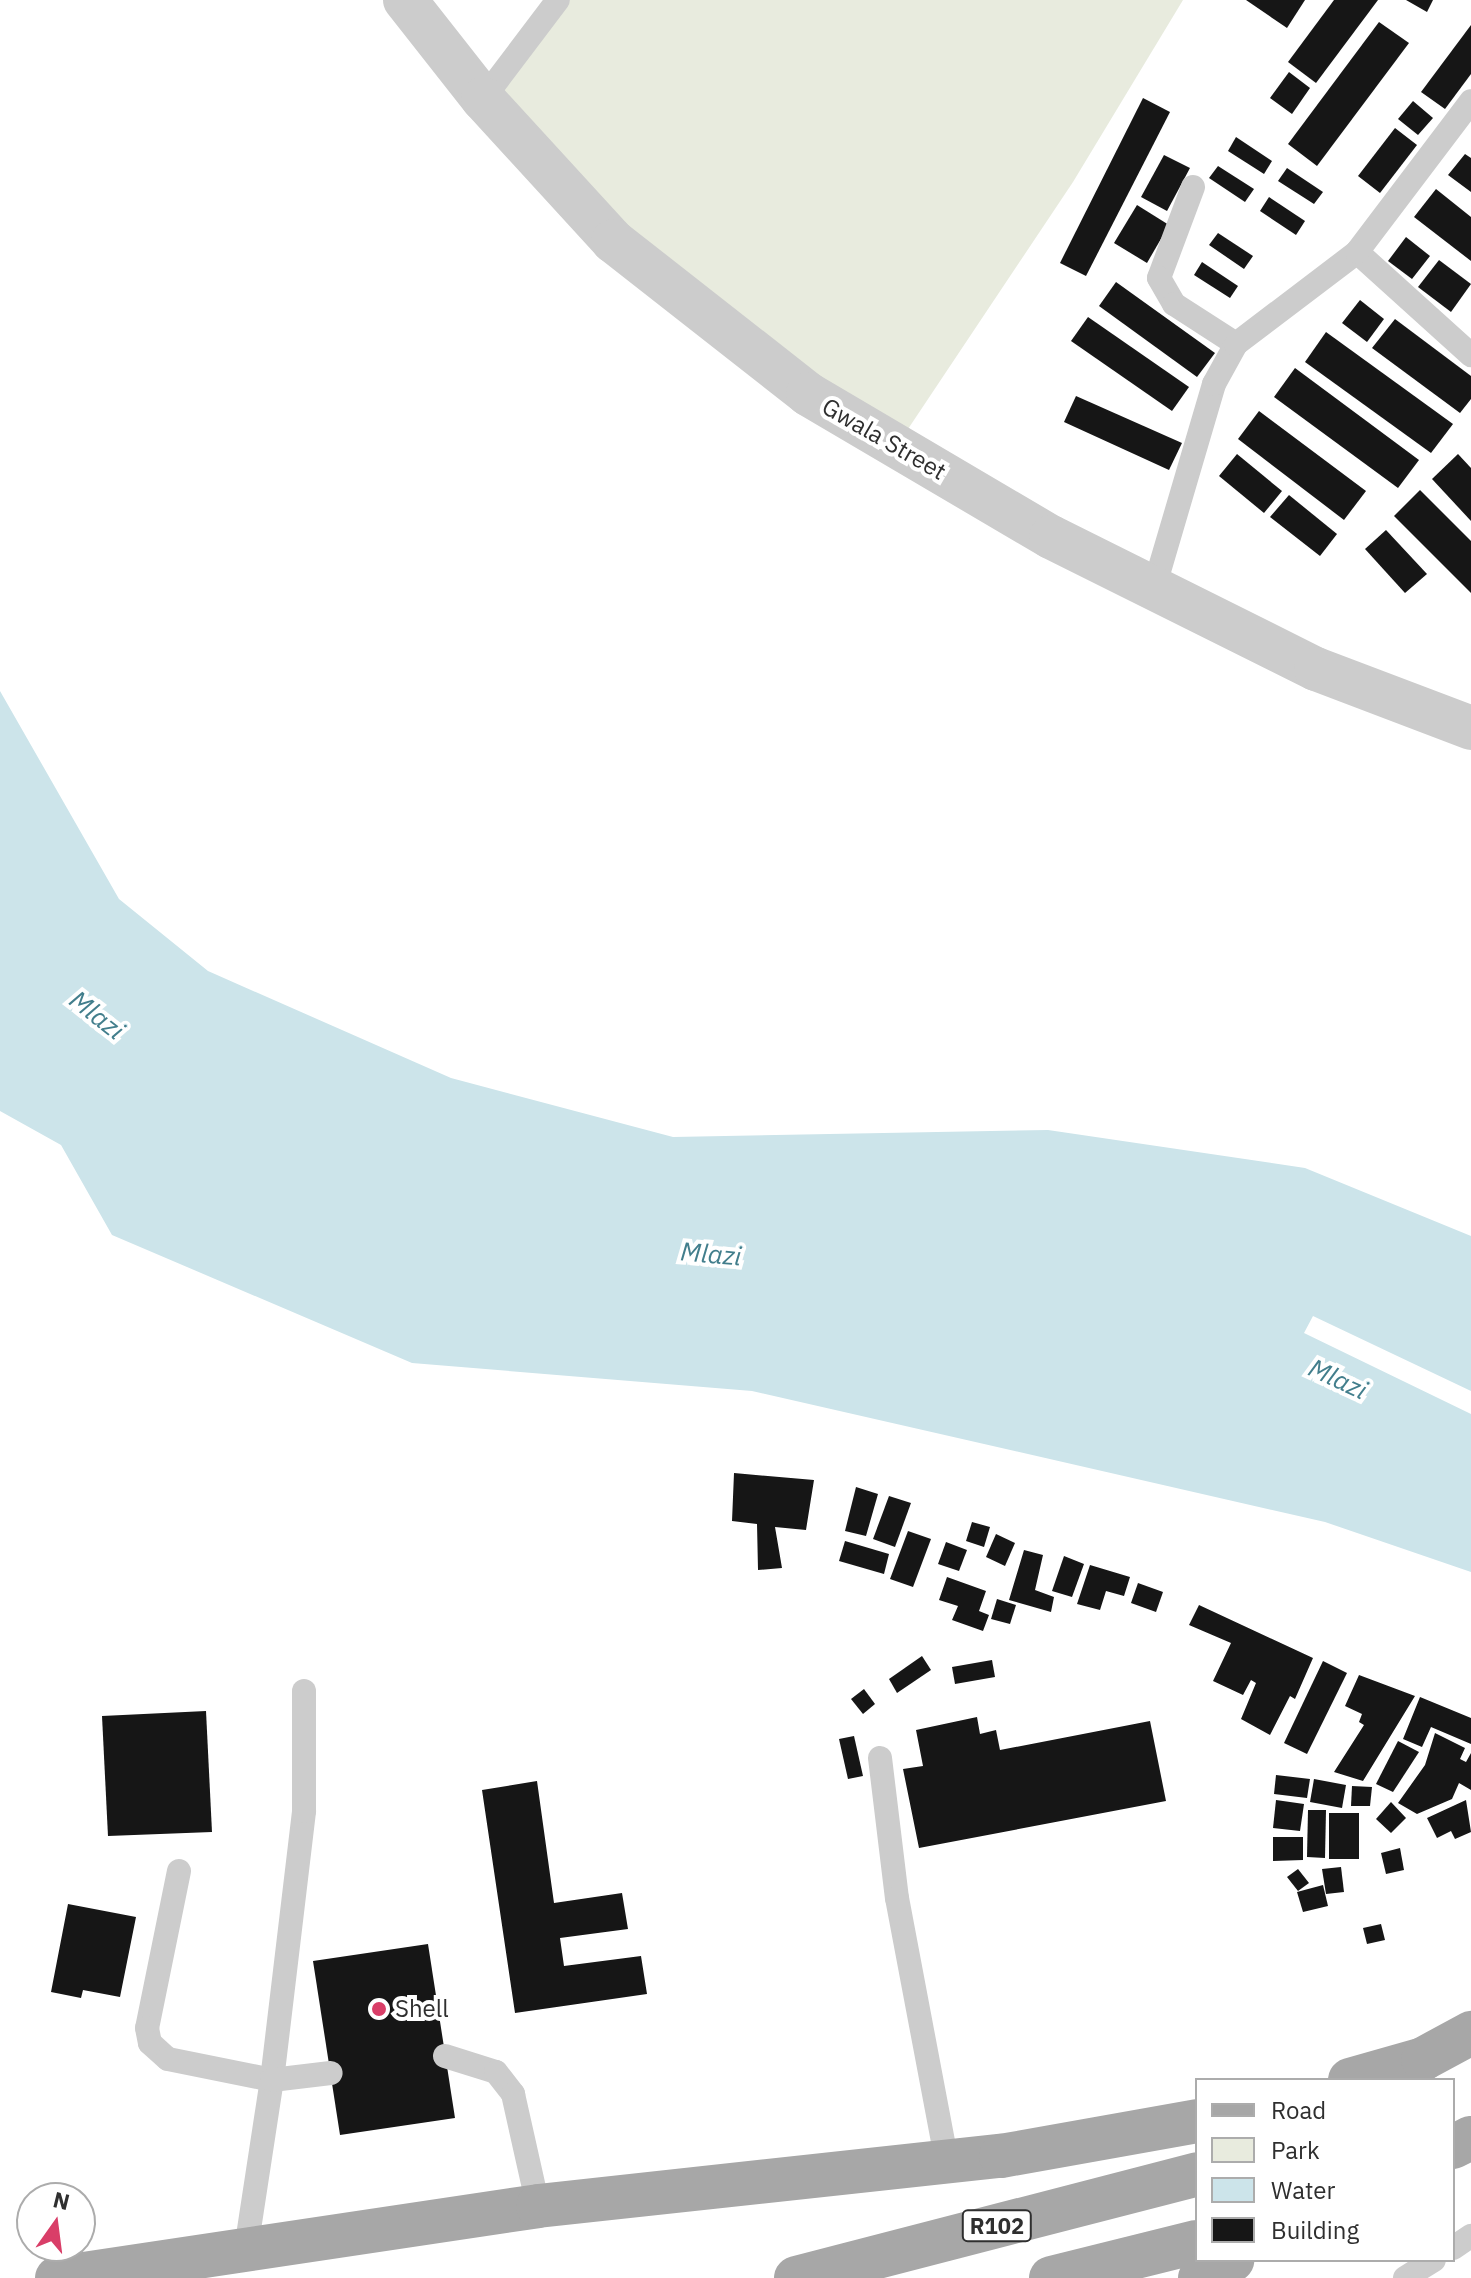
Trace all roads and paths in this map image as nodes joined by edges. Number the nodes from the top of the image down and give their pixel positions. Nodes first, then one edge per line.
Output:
1 (405, 0) edge
2 (558, 0) edge
3 (483, 99) junction
4 (1471, 101) edge
5 (1193, 187) dead end
6 (1357, 252) junction
7 (1236, 344) junction
8 (1471, 355) edge
9 (1154, 588) junction
10 (1471, 728) edge
11 (304, 1691) dead end
12 (880, 1758) dead end
13 (179, 1871) dead end
14 (1471, 2033) edge
15 (445, 2056) dead end
16 (1471, 2066) edge
17 (331, 2073) dead end
18 (1357, 2078) edge
19 (1449, 2078) edge
20 (272, 2080) junction
21 (1195, 2121) edge
22 (947, 2162) junction
23 (1195, 2175) edge
24 (538, 2206) junction
25 (1195, 2242) edge
26 (246, 2249) junction
27 (1228, 2262) edge
28 (1431, 2262) edge
29 (57, 2278) edge
30 (796, 2278) edge
31 (1051, 2278) edge
32 (1200, 2278) edge
33 (1405, 2278) edge

1 - 3 street, Gwala Street
2 - 3 lane
3 - 9 street, Gwala Street
4 - 6 lane
5 - 7 lane
6 - 7 lane
6 - 8 lane
7 - 9 lane
9 - 10 street, Gwala Street
11 - 20 lane
12 - 22 lane
13 - 20 lane
14 - 18 main road
15 - 24 lane
16 - 19 main road
17 - 20 lane
20 - 26 lane
21 - 22 main road
22 - 24 main road
23 - 30 main road, R102
24 - 26 main road
25 - 31 main road
26 - 29 main road
27 - 32 main road
28 - 33 lane

